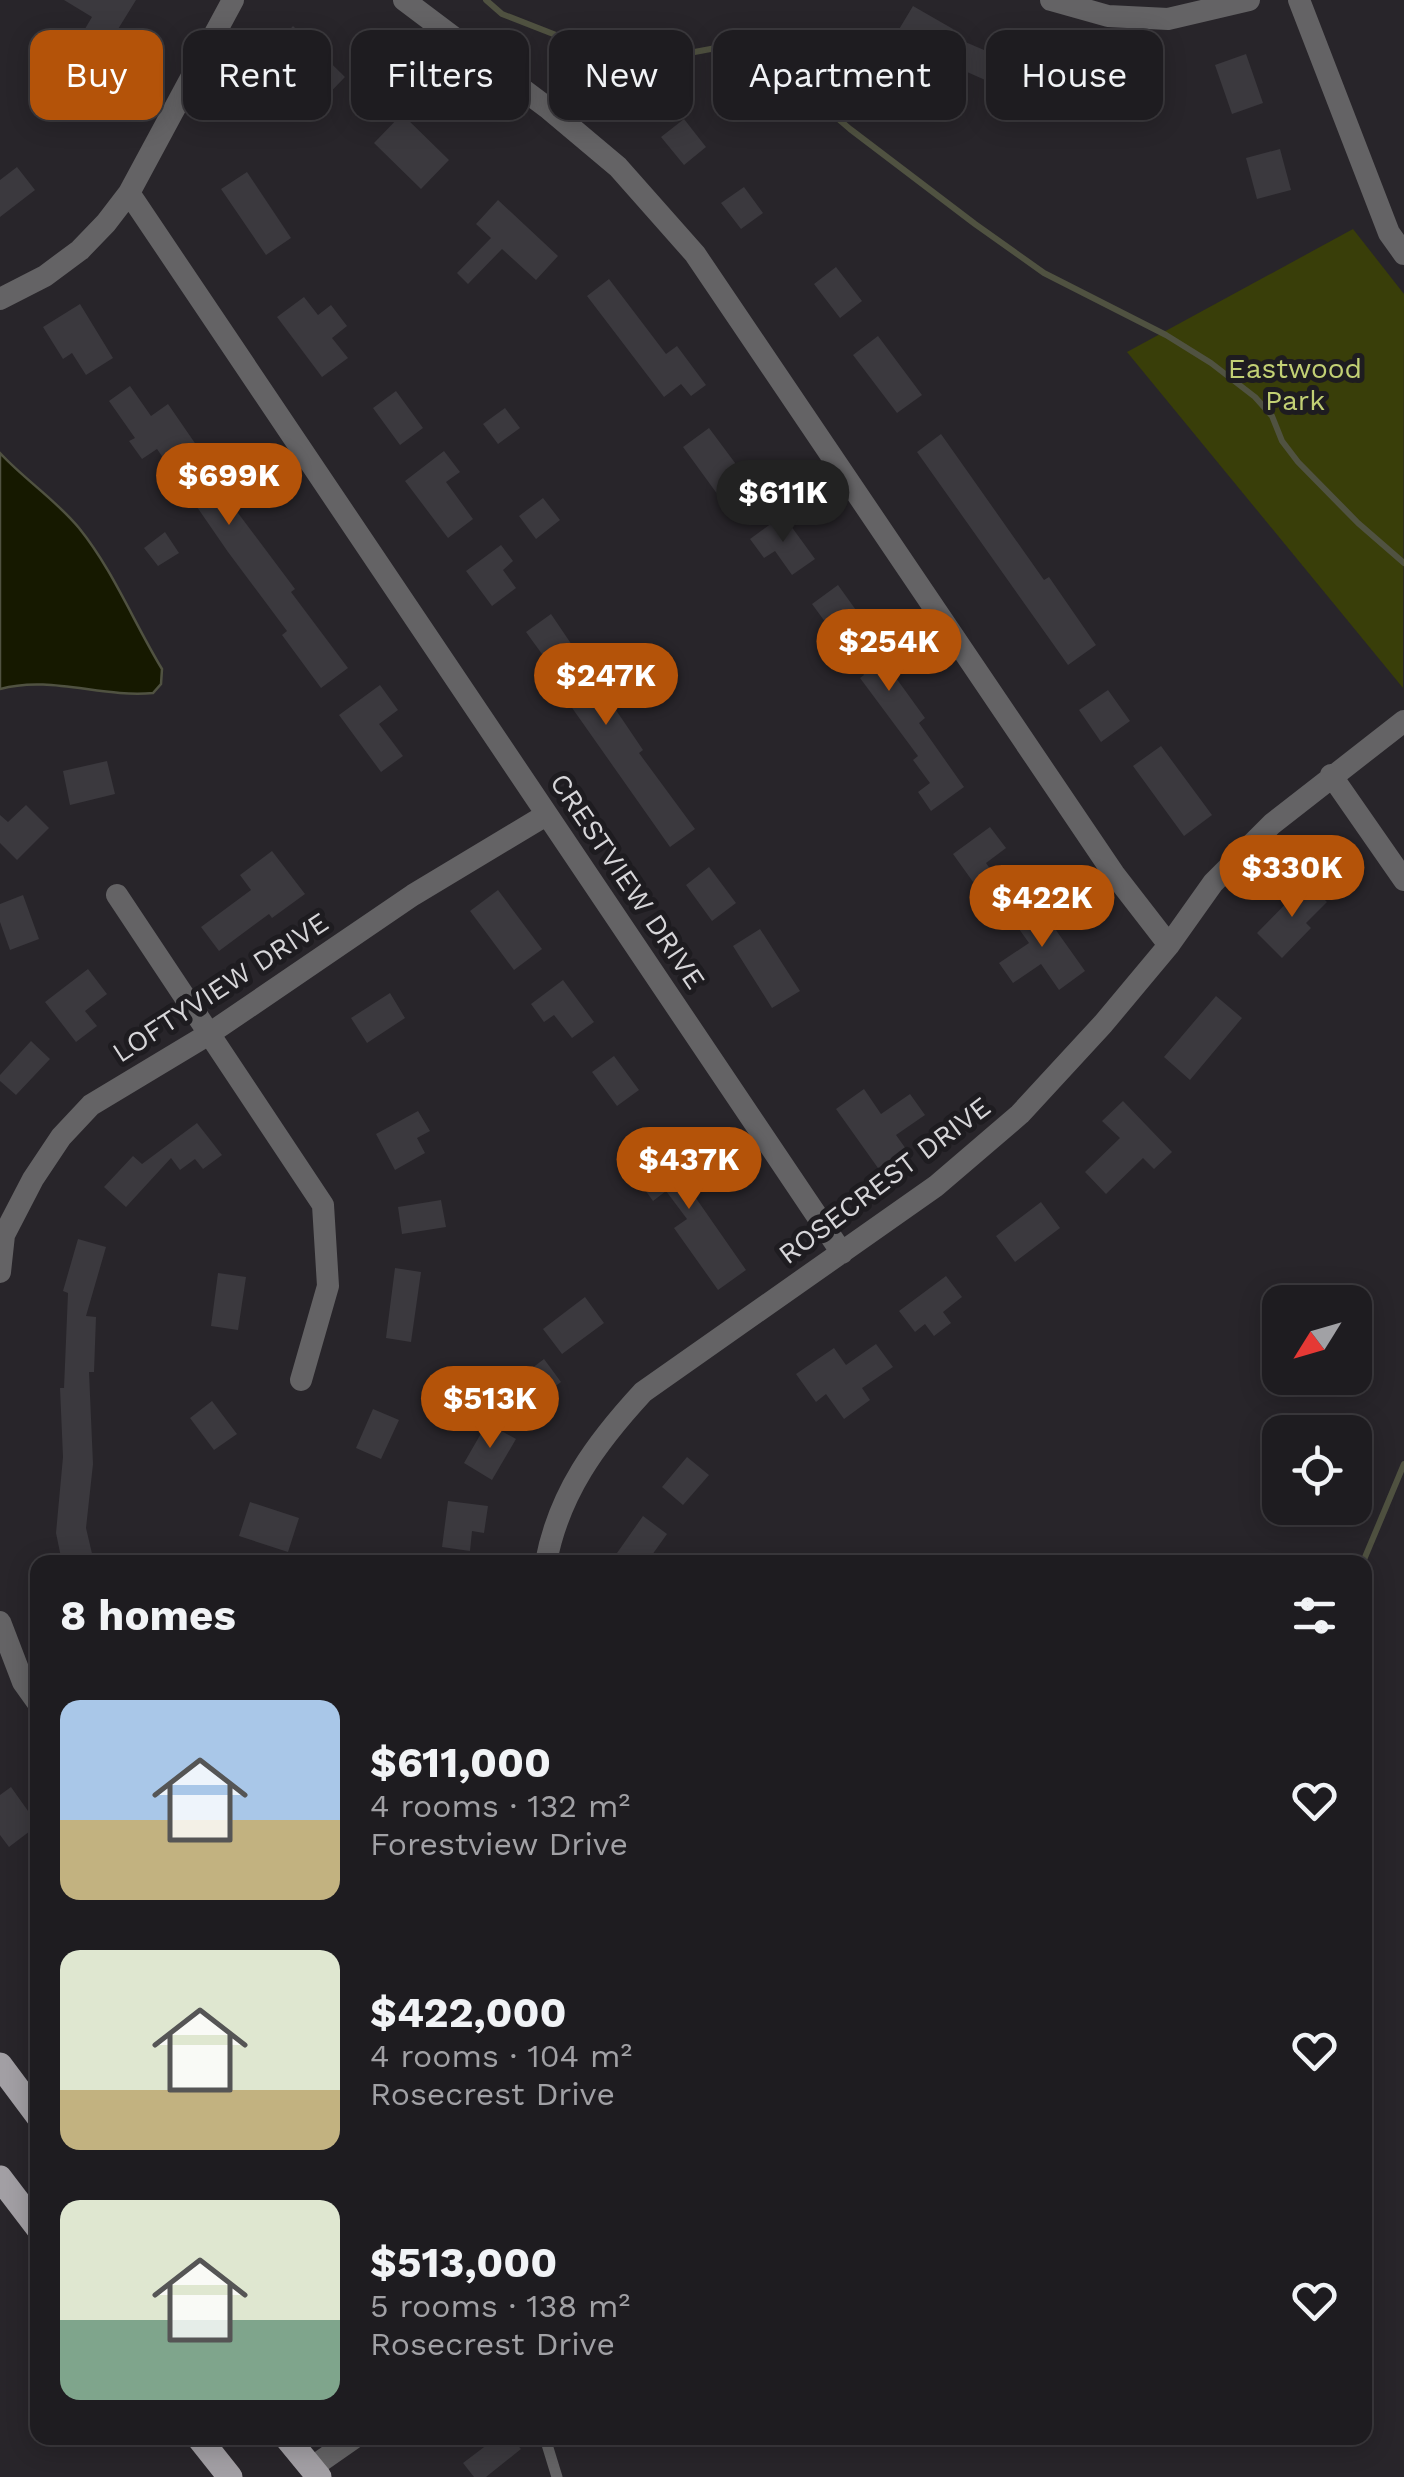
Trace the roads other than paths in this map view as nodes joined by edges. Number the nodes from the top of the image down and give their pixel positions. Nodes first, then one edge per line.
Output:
1 (233, 0) edge
2 (404, 0) edge
3 (1051, 0) edge
4 (1249, 0) edge
5 (1299, 0) edge
6 (129, 193) junction
7 (1404, 254) edge
8 (0, 299) edge
9 (1404, 721) edge
10 (1331, 775) junction
11 (546, 815) junction
12 (1404, 880) edge
13 (117, 895) dead end
14 (1169, 945) junction
15 (209, 1034) junction
16 (842, 1253) junction
17 (0, 1272) edge
18 (301, 1380) dead end
19 (548, 1555) edge
20 (0, 1622) edge
21 (30, 1692) edge
22 (0, 2065) edge
23 (30, 2105) edge
24 (0, 2178) edge
25 (30, 2217) edge
26 (205, 2445) edge
27 (293, 2445) edge
28 (346, 2445) edge
29 (548, 2445) edge
30 (315, 2472) edge
31 (230, 2477) edge
32 (556, 2477) edge

1 - 6 street
2 - 14 street
3 - 4 street
5 - 7 street
6 - 8 street
6 - 11 street, CRESTVIEW DRIVE
9 - 10 street, ROSECREST DRIVE
10 - 12 street
10 - 14 street, ROSECREST DRIVE
11 - 15 street, LOFTYVIEW DRIVE
11 - 16 street, CRESTVIEW DRIVE
13 - 15 street
14 - 16 street, ROSECREST DRIVE
15 - 17 street, LOFTYVIEW DRIVE
15 - 18 street
16 - 19 street, ROSECREST DRIVE
20 - 21 street
22 - 23 main road
24 - 25 main road
26 - 31 main road
27 - 30 main road
28 - 30 street
29 - 32 lane

